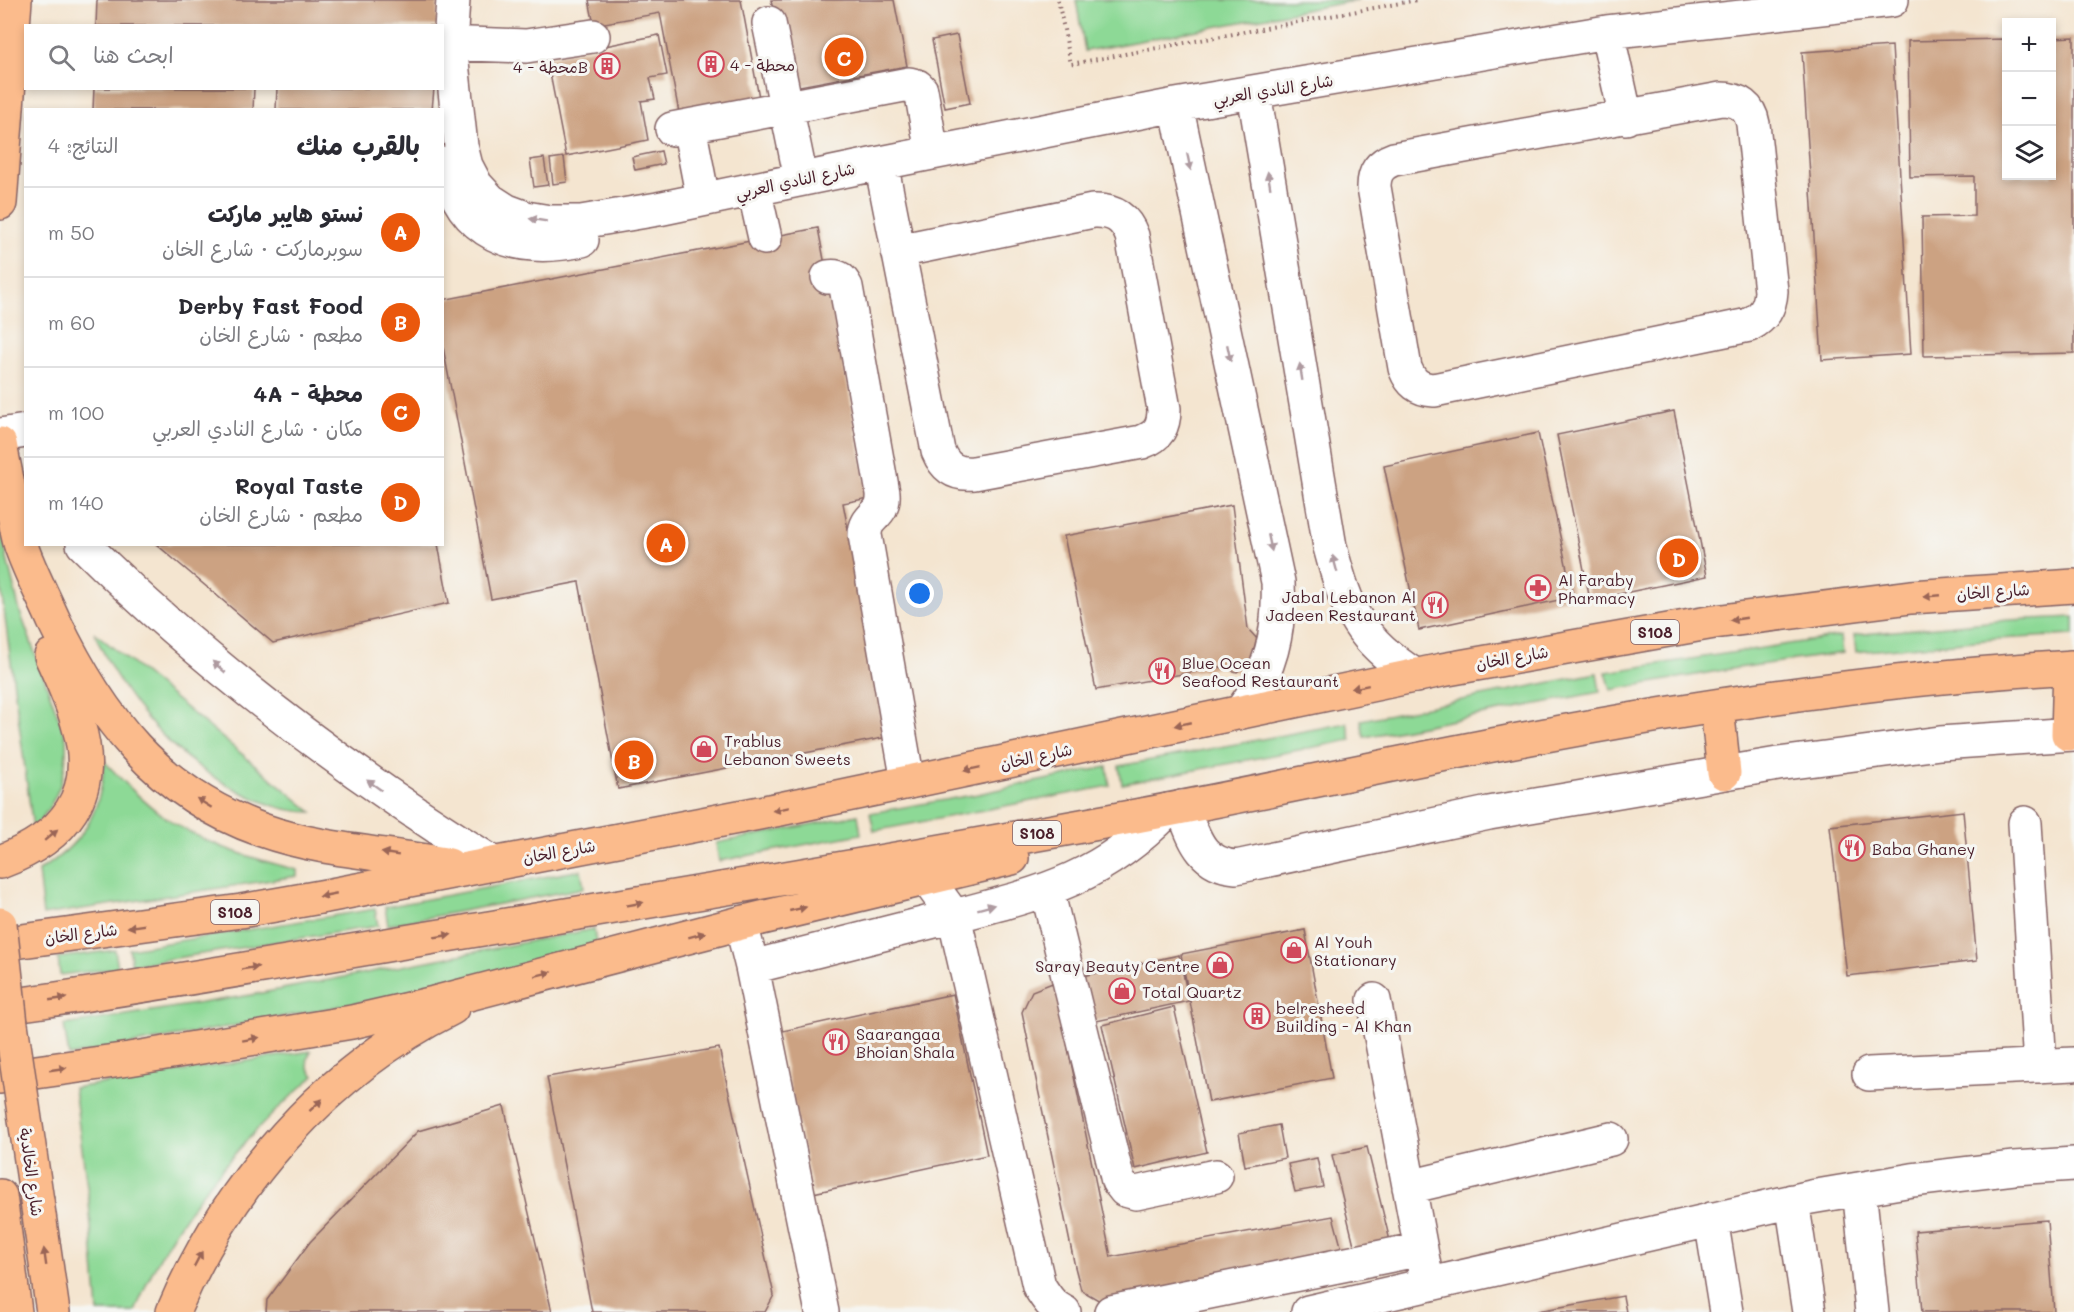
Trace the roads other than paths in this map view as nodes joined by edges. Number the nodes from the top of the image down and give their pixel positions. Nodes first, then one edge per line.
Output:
1 (15, 0) edge
2 (453, 0) edge
3 (1892, 0) edge
4 (769, 23) dead end
5 (1607, 32) junction
6 (593, 36) dead end
7 (446, 44) edge
8 (444, 62) edge
9 (441, 90) edge
10 (1254, 93) junction
11 (1176, 105) junction
12 (785, 107) junction
13 (440, 108) edge
14 (1626, 118) junction
15 (932, 153) junction
16 (444, 154) edge
17 (881, 163) junction
18 (801, 179) junction
19 (754, 189) junction
20 (703, 199) junction
21 (0, 203) edge
22 (658, 209) junction
23 (765, 238) dead end
24 (898, 251) junction
25 (828, 277) dead end
26 (24, 431) edge
27 (1, 446) edge
28 (24, 481) edge
29 (20, 545) junction
30 (86, 546) edge
31 (2074, 586) edge
32 (2072, 667) edge
33 (1416, 676) junction
34 (1717, 707) junction
35 (1241, 712) junction
36 (2071, 734) edge
37 (1724, 773) junction
38 (908, 782) junction
39 (1175, 809) junction
40 (1136, 816) junction
41 (2025, 823) dead end
42 (0, 862) edge
43 (481, 866) junction
44 (927, 879) junction
45 (1047, 890) junction
46 (954, 916) junction
47 (741, 923) junction
48 (0, 924) edge
49 (0, 944) edge
50 (752, 967) junction
51 (502, 984) junction
52 (1374, 1000) dead end
53 (0, 1007) edge
54 (2074, 1064) edge
55 (2040, 1066) junction
56 (1869, 1074) dead end
57 (0, 1077) edge
58 (1611, 1139) dead end
59 (2074, 1164) edge
60 (1216, 1176) dead end
61 (1409, 1186) junction
62 (1859, 1189) junction
63 (0, 1199) edge
64 (1792, 1201) junction
65 (1711, 1219) junction
66 (1421, 1249) junction
67 (1428, 1284) junction
68 (15, 1312) edge
69 (53, 1312) edge
70 (173, 1312) edge
71 (822, 1312) edge
72 (1064, 1312) edge
73 (1111, 1312) edge
74 (1308, 1312) edge
75 (1726, 1312) edge
76 (1809, 1312) edge
77 (1872, 1312) edge

1 - 21 main road
2 - 7 street
3 - 5 street, شارع النادي العربي
4 - 12 street
5 - 10 street, شارع النادي العربي
5 - 14 street
6 - 7 street
7 - 8 street
22 -> 7 street, شارع النادي العربي
9 - 13 street
10 - 11 street, شارع النادي العربي
33 -> 10 street
11 - 15 street, شارع النادي العربي
11 -> 35 street
12 - 15 street
12 - 18 street
12 - 20 street
14 - 14 street
15 - 17 street, شارع النادي العربي
16 - 22 street, شارع النادي العربي
17 - 18 street, شارع النادي العربي
17 - 24 street
18 - 19 street, شارع النادي العربي
19 - 20 street, شارع النادي العربي
19 - 23 street
20 - 22 street, شارع النادي العربي
24 - 24 street
25 - 38 street
26 - 27 street
27 - 28 street
27 - 29 main road
42 -> 29 main road
43 -> 29 main road
43 -> 30 street
31 -> 33 main road, شارع الخان / S108
32 - 34 main road, S108
32 - 36 main road
33 -> 35 main road, شارع الخان / S108
34 - 37 main road
34 - 39 main road, S108
35 -> 38 main road, شارع الخان / S108
36 - 37 street
37 - 39 street
38 -> 43 main road, شارع الخان / S108
39 - 40 main road, S108
39 - 45 street
40 - 44 main road
53 -> 40 main road, S108
41 - 55 street
43 -> 49 main road, شارع الخان / S108
44 - 46 street
47 -> 44 main road
46 -> 45 street
45 - 60 street
46 - 50 street
46 - 72 street
47 - 50 street
51 -> 47 main road
69 -> 48 main road, شارع الخالدية, bridge
50 - 71 street
57 -> 51 main road
70 -> 51 main road
52 - 61 street
54 - 55 street
55 - 56 street
58 - 61 street
59 - 62 street
61 - 66 street
62 - 64 street
62 - 77 street
63 - 68 main road
64 - 65 street
64 - 76 street
65 - 67 street
65 - 75 street
66 - 67 street
66 - 73 street
67 - 74 street

